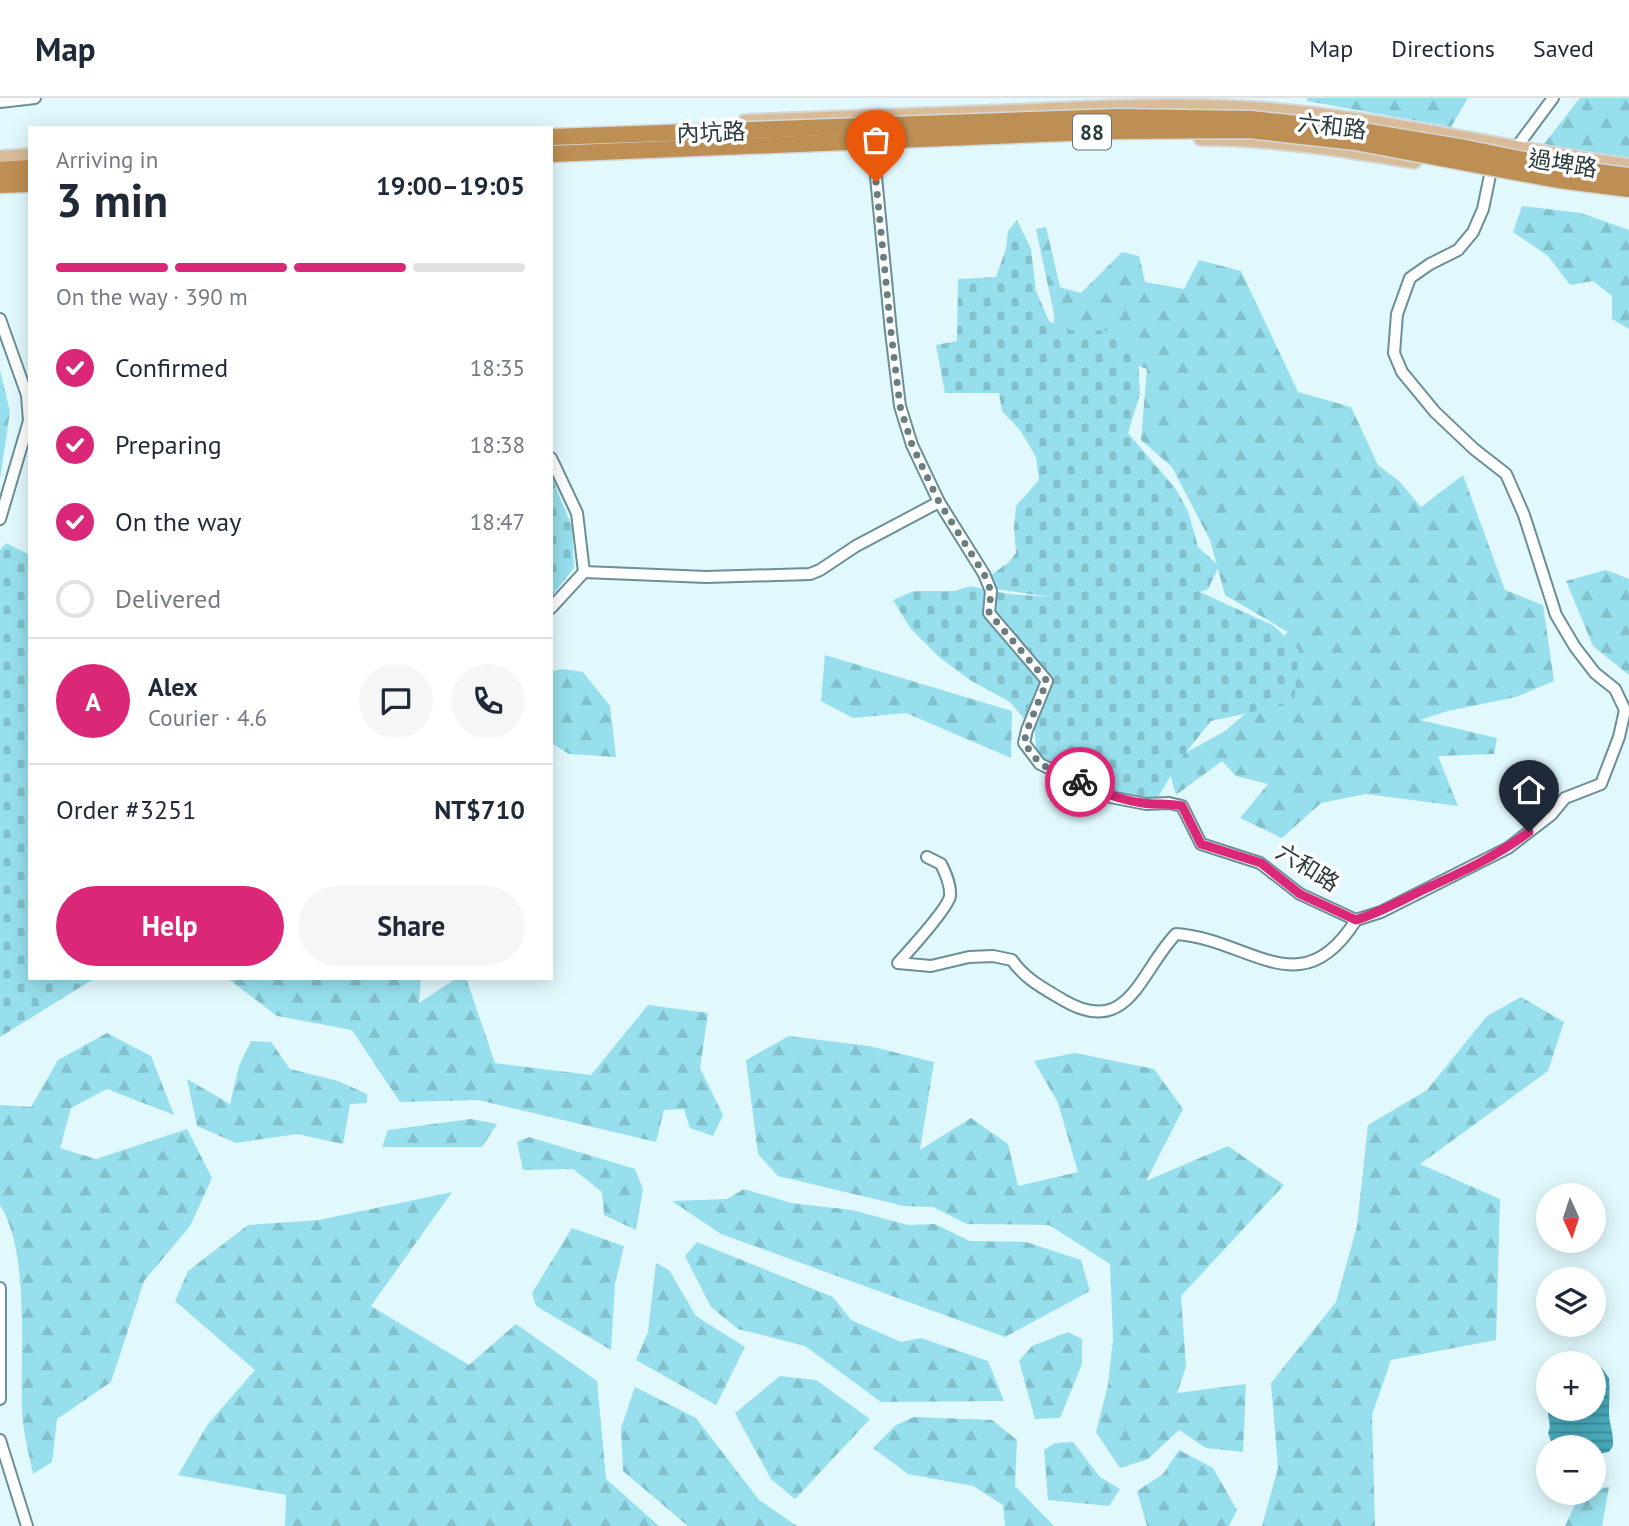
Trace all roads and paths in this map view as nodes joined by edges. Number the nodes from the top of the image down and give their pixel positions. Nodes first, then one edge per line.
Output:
1 (34, 98) edge
2 (1553, 98) edge
3 (0, 102) edge
4 (871, 117) junction
5 (553, 130) edge
6 (553, 137) edge
7 (873, 148) junction
8 (1516, 149) junction
9 (553, 154) edge
10 (28, 156) edge
11 (0, 158) edge
12 (553, 161) edge
13 (1629, 166) edge
14 (28, 168) edge
15 (0, 170) edge
16 (1490, 175) junction
17 (1629, 176) edge
18 (28, 186) edge
19 (0, 188) edge
20 (1629, 189) edge
21 (1629, 196) edge
22 (0, 319) edge
23 (28, 408) edge
24 (28, 424) edge
25 (553, 462) edge
26 (939, 502) junction
27 (0, 519) edge
28 (583, 572) junction
29 (553, 606) edge
30 (927, 857) dead end
31 (1356, 920) junction
32 (0, 1288) edge
33 (0, 1399) edge
34 (0, 1440) edge
35 (27, 1526) edge

1 - 3 street
2 - 8 street
4 - 5 main road, 內坑路
4 - 7 street
4 - 8 main road, 六和路
6 - 17 highway, 88, bridge
7 - 12 main road, 內坑路
7 - 16 main road, 六和路
7 - 26 street
8 - 13 main road, 過埤路
8 - 16 street
9 - 20 highway, 88, bridge
10 - 11 main road
14 - 15 highway
16 - 21 main road, 過埤路
16 - 31 street
18 - 19 highway
22 - 23 street
24 - 27 street
25 - 28 street
26 - 28 street
26 - 31 street, 六和路
28 - 29 street
30 - 31 street
32 - 33 street
34 - 35 street

